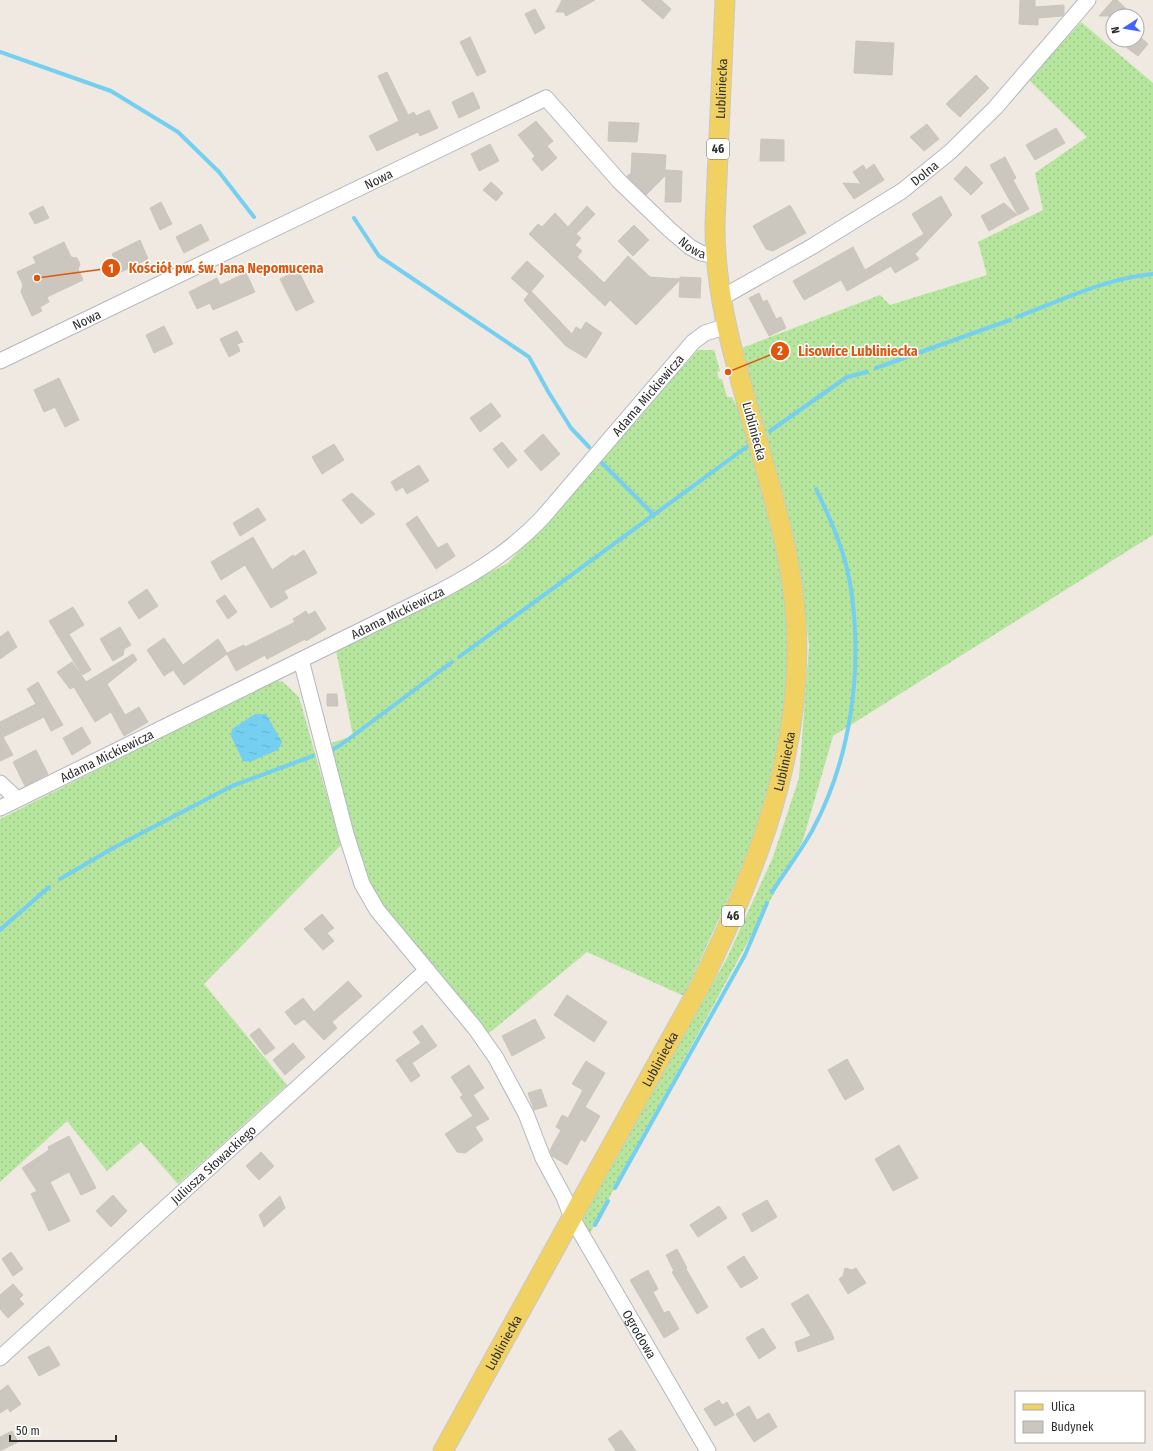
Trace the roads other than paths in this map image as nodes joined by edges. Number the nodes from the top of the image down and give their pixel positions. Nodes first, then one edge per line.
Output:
1 (725, 0) edge
2 (1088, 0) edge
3 (715, 256) junction
4 (721, 298) junction
5 (726, 326) junction
6 (0, 361) edge
7 (301, 660) junction
8 (0, 783) edge
9 (17, 799) junction
10 (0, 808) edge
11 (427, 970) junction
12 (572, 1218) junction
13 (0, 1358) edge
14 (443, 1451) edge
15 (708, 1451) edge

1 - 3 main road, Lubliniecka / 46
2 - 4 street, Dolna
3 - 4 main road, Lubliniecka / 46
3 - 6 street, Nowa
4 - 5 main road, Lubliniecka / 46
5 - 7 street, Adama Mickiewicza
5 - 12 main road, Lubliniecka / 46
7 - 9 street, Adama Mickiewicza
7 - 11 street, Ogrodowa
8 - 9 street
9 - 10 street, Adama Mickiewicza
11 - 12 street, Ogrodowa
11 - 13 street, Juliusza Słowackiego
12 - 14 main road, Lubliniecka / 46
12 - 15 street, Ogrodowa

